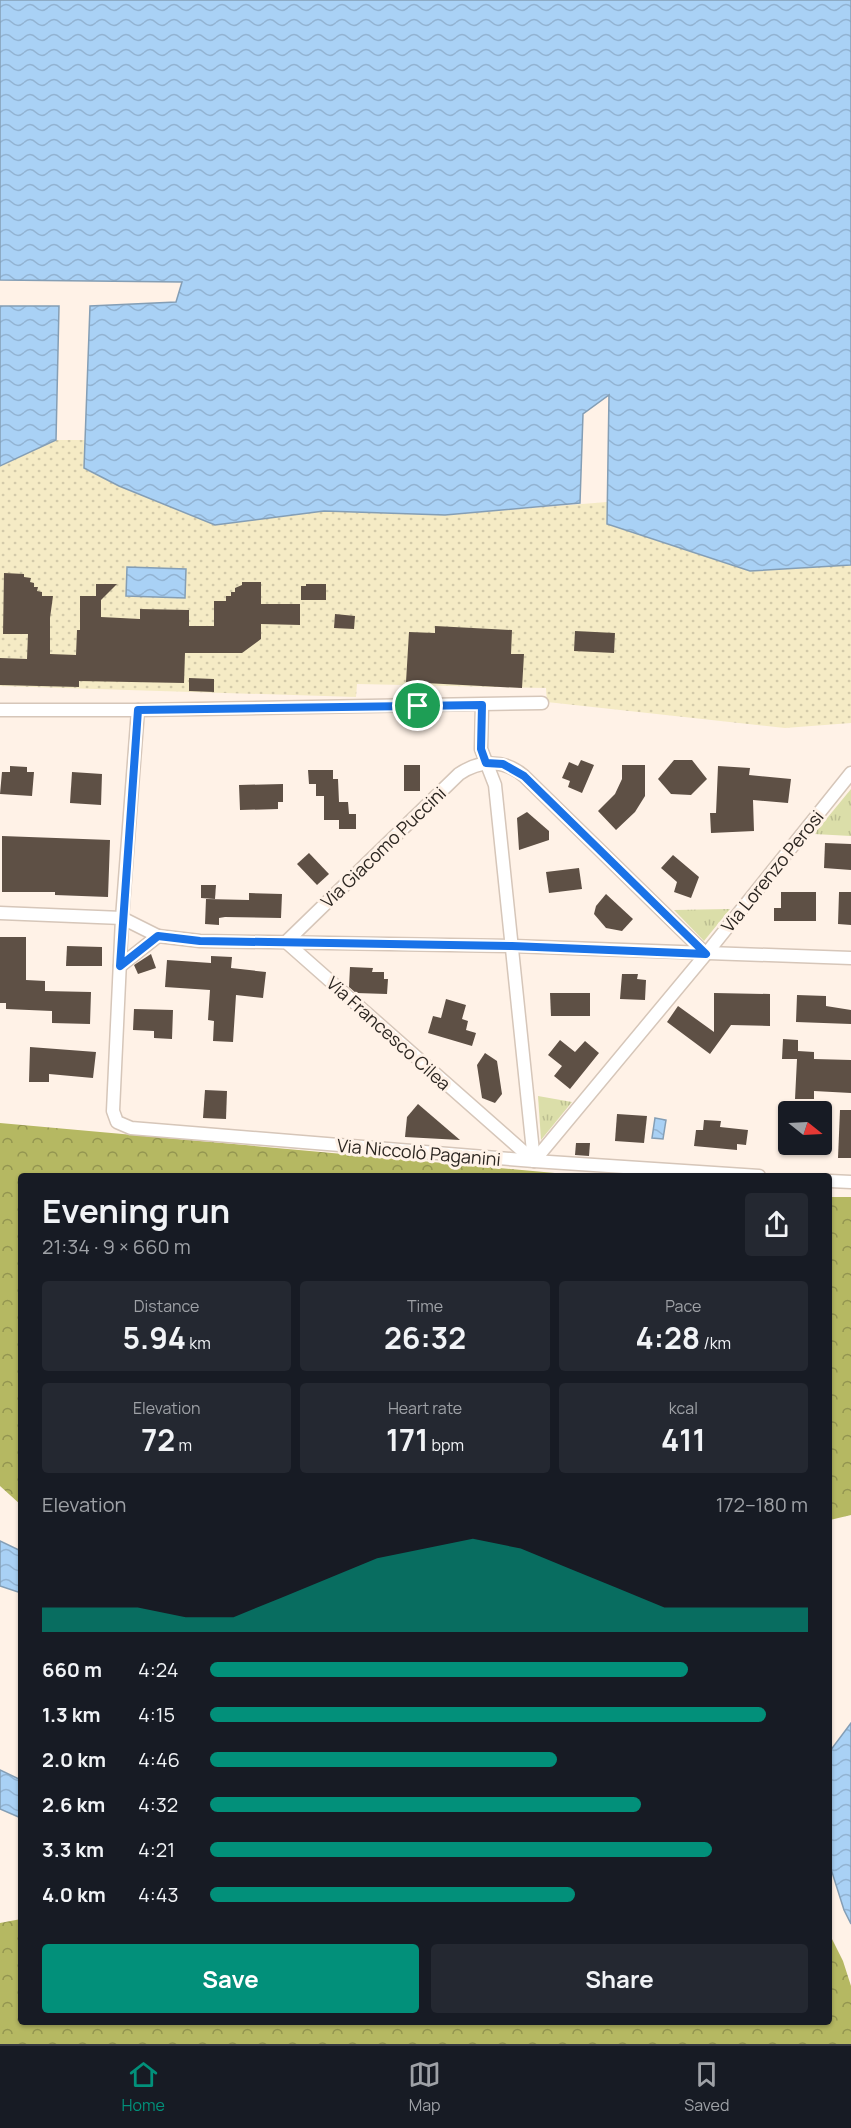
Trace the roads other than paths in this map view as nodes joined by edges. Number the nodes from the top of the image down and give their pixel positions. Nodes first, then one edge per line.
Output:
1 (542, 704) dead end
2 (482, 705) junction
3 (0, 710) edge
4 (138, 710) junction
5 (486, 763) junction
6 (851, 773) edge
7 (0, 913) edge
8 (122, 918) junction
9 (158, 936) junction
10 (286, 942) junction
11 (512, 946) junction
12 (706, 954) junction
13 (851, 958) edge
14 (120, 966) junction
15 (534, 1161) junction
16 (714, 1173) edge
17 (832, 1180) edge
18 (851, 1182) edge

1 - 2 street
2 - 4 street
2 - 5 street
3 - 4 street
4 - 8 street
5 - 10 street, Via Giacomo Puccini
5 - 11 street
5 - 12 street
6 - 12 street, Via Lorenzo Perosi
7 - 8 street
8 - 9 street
8 - 14 street
9 - 10 street
9 - 14 street
10 - 11 street
10 - 15 street, Via Francesco Cilea
11 - 12 street
11 - 15 street
12 - 13 street
12 - 15 street, Via Lorenzo Perosi
14 - 15 street, Via Niccolò Paganini
15 - 16 street, Via Niccolò Paganini
17 - 18 street

